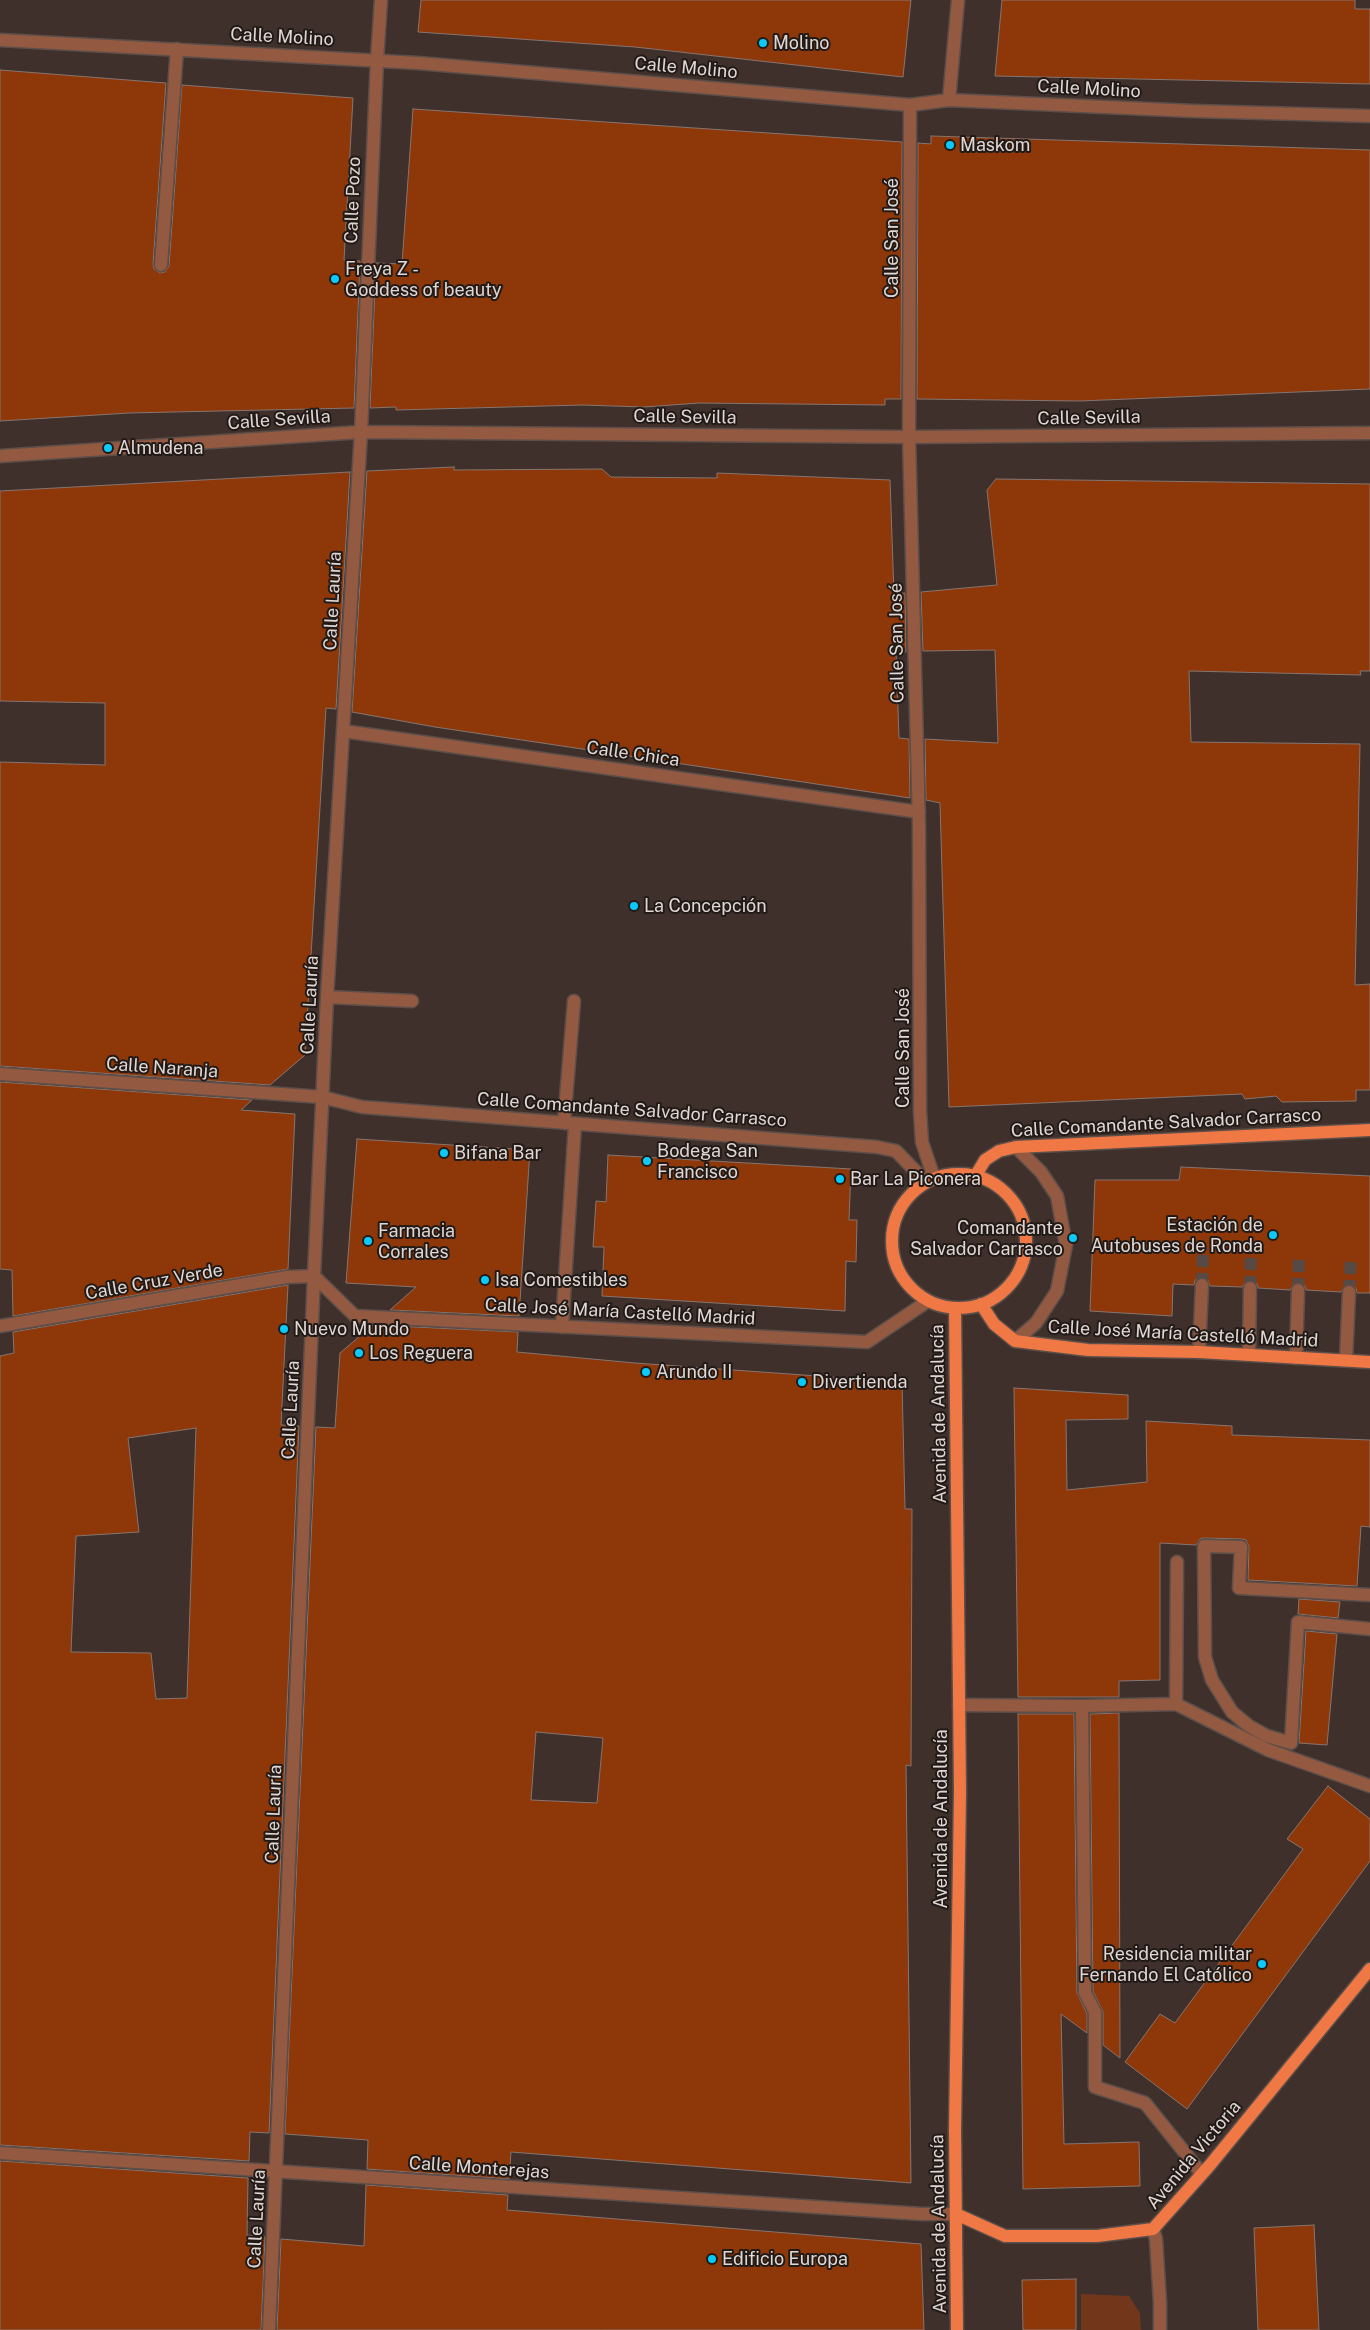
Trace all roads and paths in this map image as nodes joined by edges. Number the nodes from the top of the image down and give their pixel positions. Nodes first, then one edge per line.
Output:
1 (382, 0) edge
2 (958, 0) edge
3 (0, 40) edge
4 (177, 49) junction
5 (376, 60) junction
6 (949, 100) junction
7 (910, 105) junction
8 (1370, 116) edge
9 (161, 265) dead end
10 (361, 432) junction
11 (1370, 433) edge
12 (909, 437) junction
13 (0, 456) edge
14 (343, 731) junction
15 (919, 812) junction
16 (327, 997) junction
17 (412, 1001) dead end
18 (574, 1001) dead end
19 (0, 1074) edge
20 (322, 1098) junction
21 (569, 1123) junction
22 (1370, 1130) edge
23 (1016, 1147) junction
24 (976, 1175) junction
25 (930, 1180) junction
26 (314, 1276) junction
27 (1202, 1285) tunnel mouth
28 (1250, 1288) tunnel mouth
29 (1298, 1290) tunnel mouth
30 (1349, 1292) tunnel mouth
31 (928, 1301) junction
32 (981, 1304) junction
33 (955, 1308) junction
34 (0, 1326) edge
35 (562, 1327) junction
36 (1015, 1341) junction
37 (1200, 1352) junction
38 (1249, 1354) junction
39 (1296, 1358) junction
40 (1346, 1360) junction
41 (1370, 1362) edge
42 (1177, 1562) dead end
43 (1370, 1595) edge
44 (1370, 1628) edge
45 (1176, 1704) junction
46 (959, 1705) junction
47 (1082, 1706) junction
48 (1370, 1786) edge
49 (1370, 1970) edge
50 (0, 2153) edge
51 (277, 2172) junction
52 (1202, 2174) junction
53 (956, 2214) junction
54 (1153, 2230) junction
55 (269, 2330) edge
56 (957, 2330) edge
57 (1160, 2330) edge

1 - 5 street, Calle Pozo
2 - 6 street
3 - 4 street, Calle Molino
4 - 5 street, Calle Molino
4 - 9 street
5 - 7 street, Calle Molino
5 - 10 street, Calle Pozo
6 - 7 street, Calle Molino
6 - 8 street, Calle Molino
7 - 12 street, Calle San José
10 - 12 street, Calle Sevilla
10 - 13 street, Calle Sevilla
10 - 14 street, Calle Lauría
11 - 12 street, Calle Sevilla
12 - 15 street, Calle San José
14 - 15 street, Calle Chica
14 - 16 street, Calle Lauría
15 - 25 street, Calle San José
16 - 17 street
16 - 20 street, Calle Lauría
18 - 21 street
19 - 20 street, Calle Naranja
20 - 21 street, Calle Comandante Salvador Carrasco
20 - 26 street, Calle Lauría
21 - 25 street, Calle Comandante Salvador Carrasco
21 - 35 street
22 - 23 main road, Calle Comandante Salvador Carrasco
23 - 24 main road, Calle Comandante Salvador Carrasco
23 - 36 street
24 - 25 main road
24 - 32 main road
25 - 31 main road
26 - 34 street, Calle Cruz Verde
26 - 35 street, Calle José María Castelló Madrid
26 - 51 street, Calle Lauría
27 - 37 street
28 - 38 street
29 - 39 street
30 - 40 street
31 - 33 main road
31 - 35 street, Calle José María Castelló Madrid
32 - 33 main road
32 - 36 main road
33 - 46 main road, Avenida de Andalucía
36 - 37 main road, Calle José María Castelló Madrid
37 - 38 main road, Calle José María Castelló Madrid
38 - 39 main road, Calle José María Castelló Madrid
39 - 40 main road, Calle José María Castelló Madrid
40 - 41 main road, Calle José María Castelló Madrid
42 - 45 street
43 - 44 street
45 - 47 street
45 - 48 street
46 - 47 street
46 - 53 main road, Avenida de Andalucía
47 - 52 street
49 - 52 main road, Avenida Victoria
50 - 51 street, Calle Monterejas
51 - 53 street, Calle Monterejas
51 - 55 street, Calle Lauría
52 - 54 main road, Avenida Victoria
53 - 54 main road, Avenida Victoria
53 - 56 main road, Avenida de Andalucía
54 - 57 street

